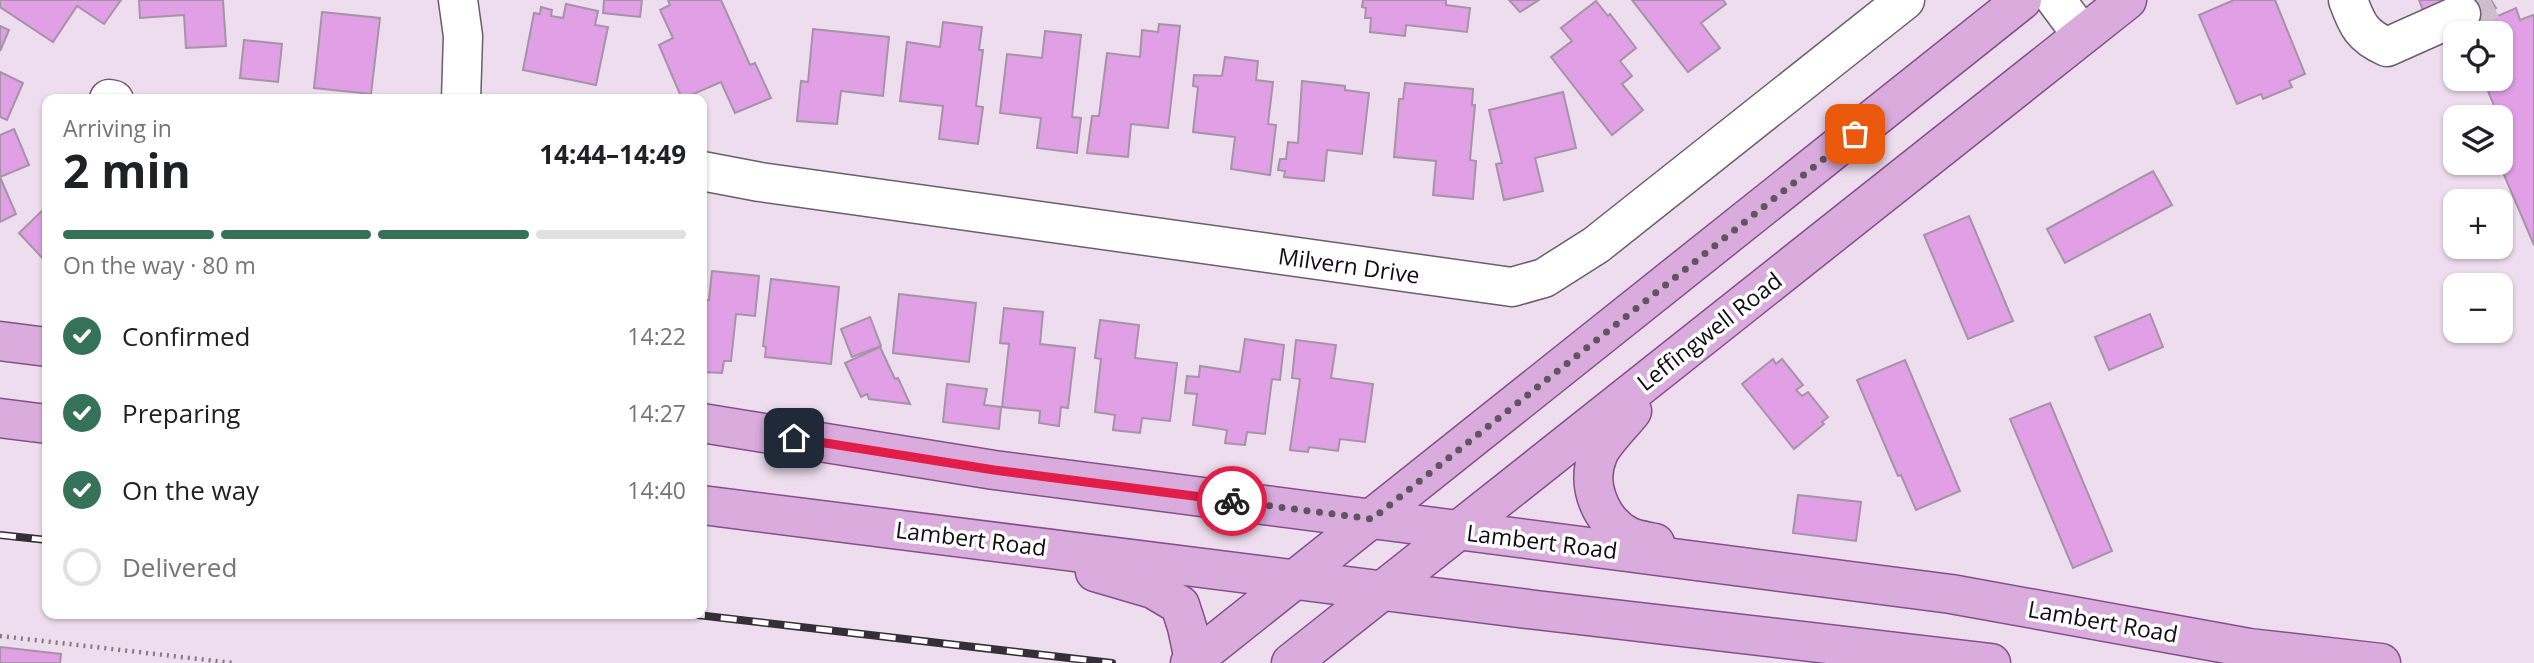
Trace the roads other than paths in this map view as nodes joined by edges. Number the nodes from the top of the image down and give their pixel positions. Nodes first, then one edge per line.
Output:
1 (458, 0) edge
2 (1905, 0) edge
3 (2022, 0) edge
4 (2056, 0) edge
5 (2127, 0) edge
6 (2348, 0) edge
7 (2461, 14) tunnel mouth
8 (2082, 36) junction
9 (461, 94) edge
10 (707, 172) edge
11 (0, 341) edge
12 (42, 346) edge
13 (1674, 359) junction
14 (0, 418) edge
15 (42, 423) edge
16 (707, 424) edge
17 (707, 506) edge
18 (1372, 519) junction
19 (1457, 530) junction
20 (994, 541) junction
21 (1790, 572) junction
22 (1297, 579) junction
23 (1384, 589) junction
24 (1192, 662) edge
25 (1291, 663) edge
26 (1991, 663) edge
27 (2381, 663) edge

1 - 9 street
2 - 10 street, Milvern Drive
3 - 18 main road
4 - 8 street
5 - 8 main road, Leffingwell Road
6 - 7 street
8 - 13 main road, Leffingwell Road
11 - 12 main road
13 - 19 main road, Leffingwell Road
13 - 21 main road
14 - 15 main road
16 - 18 main road, Lambert Road
17 - 20 main road, Lambert Road
18 - 19 main road, Lambert Road
18 - 22 main road
19 - 21 main road, Lambert Road
19 - 23 main road, Leffingwell Road
20 - 22 main road, Lambert Road
20 - 24 main road
21 - 27 main road, Lambert Road
22 - 23 main road, Lambert Road
22 - 24 main road
23 - 25 main road, Leffingwell Road
23 - 26 main road, Lambert Road

